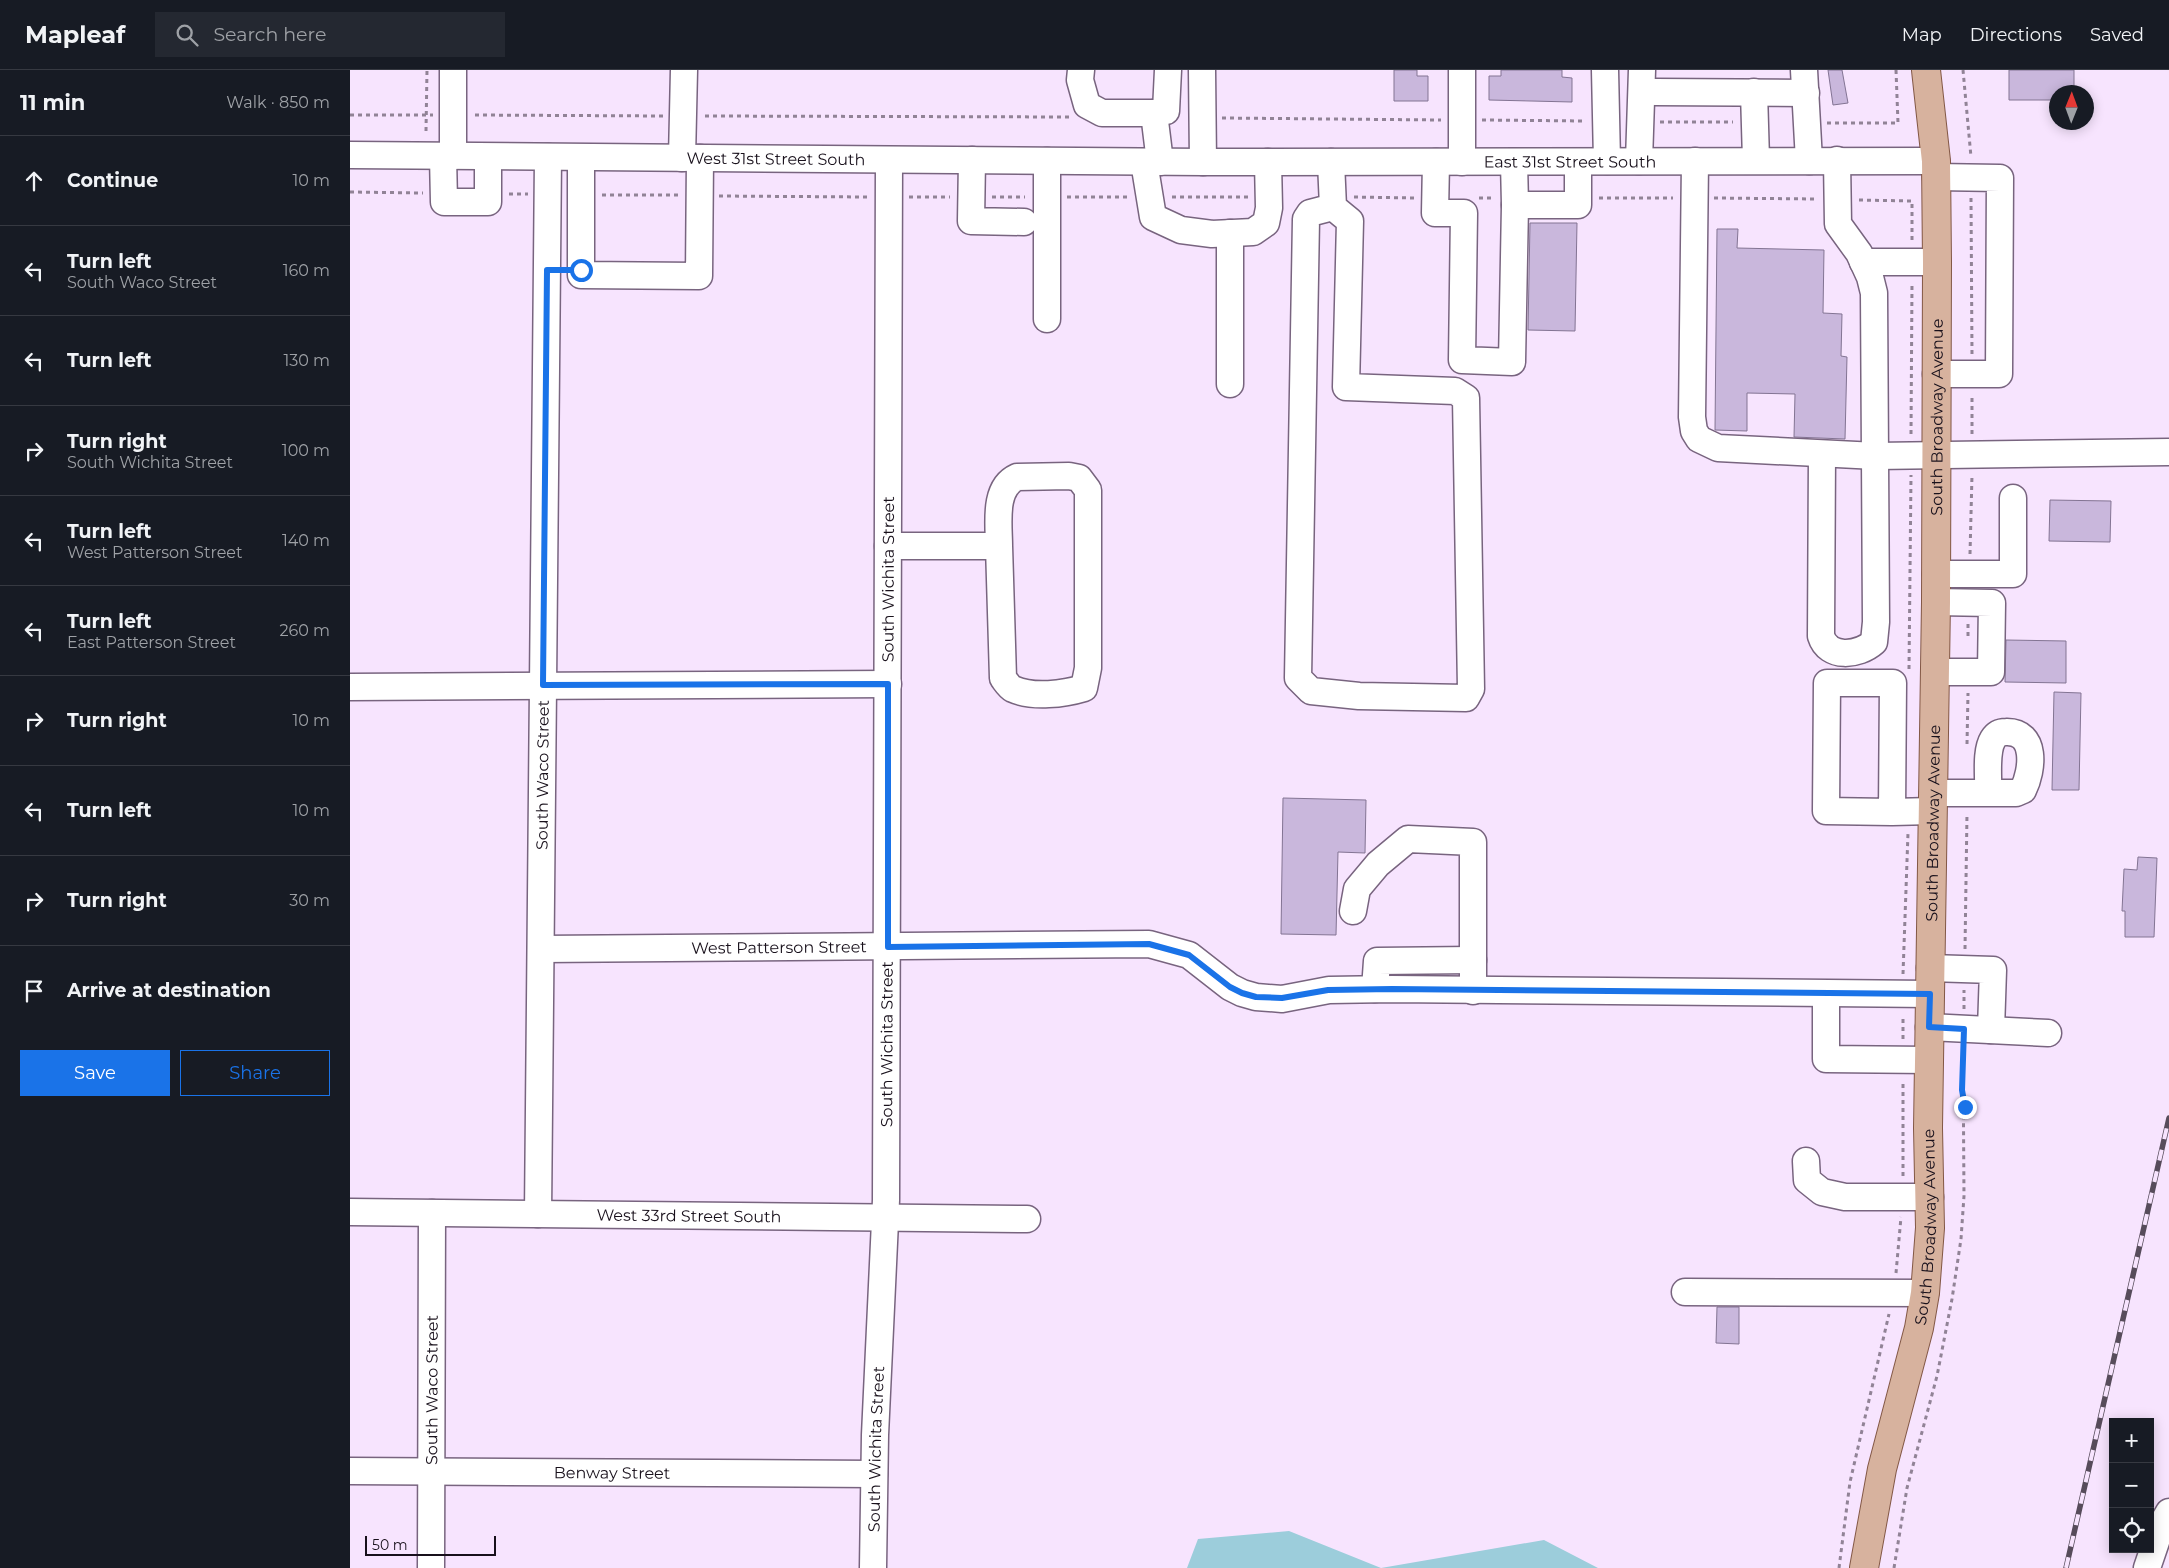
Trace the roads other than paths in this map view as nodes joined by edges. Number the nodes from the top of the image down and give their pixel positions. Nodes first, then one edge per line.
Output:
1 (453, 70) edge
2 (684, 70) edge
3 (1082, 70) edge
4 (1168, 70) edge
5 (1202, 70) edge
6 (1462, 70) edge
7 (1605, 70) edge
8 (1926, 70) edge
9 (1649, 81) edge
10 (1805, 81) edge
11 (1754, 92) junction
12 (1154, 113) junction
13 (350, 156) edge
14 (448, 156) junction
15 (488, 157) junction
16 (548, 157) junction
17 (581, 158) junction
18 (691, 158) junction
19 (890, 160) junction
20 (972, 160) junction
21 (1756, 160) junction
22 (1837, 160) junction
23 (1048, 161) junction
24 (1695, 161) junction
25 (1809, 161) junction
26 (1152, 162) junction
27 (1203, 162) junction
28 (1268, 162) junction
29 (1332, 162) junction
30 (1436, 162) junction
31 (1462, 162) junction
32 (1514, 162) junction
33 (1578, 162) junction
34 (1607, 162) junction
35 (1638, 162) junction
36 (1936, 169) junction
37 (1515, 205) junction
38 (1333, 207) junction
39 (547, 218) junction
40 (581, 218) junction
41 (1024, 222) dead end
42 (1230, 233) junction
43 (1924, 261) junction
44 (1863, 262) junction
45 (547, 270) junction
46 (581, 270) junction
47 (1047, 318) dead end
48 (1936, 374) junction
49 (1230, 384) dead end
50 (1304, 384) junction
51 (1346, 387) junction
52 (2169, 452) edge
53 (1822, 455) junction
54 (1876, 456) junction
55 (1923, 456) junction
56 (2013, 498) dead end
57 (888, 546) junction
58 (999, 546) junction
59 (1936, 574) junction
60 (1936, 602) junction
61 (1922, 673) junction
62 (888, 684) junction
63 (543, 685) junction
64 (350, 687) edge
65 (1977, 793) road end
66 (1916, 807) junction
67 (1354, 911) dead end
68 (888, 947) junction
69 (541, 949) junction
70 (1473, 960) junction
71 (1930, 968) junction
72 (1375, 989) junction
73 (1473, 991) junction
74 (1826, 994) junction
75 (1916, 994) junction
76 (1929, 1027) junction
77 (1991, 1030) junction
78 (2048, 1032) dead end
79 (1916, 1060) junction
80 (1806, 1161) dead end
81 (1930, 1197) junction
82 (350, 1212) edge
83 (432, 1213) junction
84 (538, 1214) junction
85 (885, 1217) junction
86 (1027, 1219) dead end
87 (1685, 1292) dead end
88 (1925, 1293) junction
89 (350, 1471) edge
90 (431, 1472) junction
91 (874, 1474) junction
92 (2169, 1512) edge
93 (431, 1568) edge
94 (873, 1568) edge
95 (1864, 1568) edge
96 (2147, 1568) edge

1 - 14 street
2 - 18 street
3 - 12 street
4 - 12 street
5 - 27 street
6 - 31 street
7 - 34 street
8 - 36 main road, South Broadway Avenue
9 - 11 street
9 - 35 street
10 - 11 street
10 - 25 street
11 - 21 street
12 - 26 street
13 - 14 street, West 31st Street South
14 - 15 street, West 31st Street South
14 - 15 street
15 - 16 street, West 31st Street South
16 - 17 street, West 31st Street South
16 - 39 street, South Waco Street
17 - 18 street, West 31st Street South
17 - 40 street
18 - 19 street, West 31st Street South
18 - 46 street
19 - 20 street, West 31st Street South
19 - 57 street, South Wichita Street
20 - 23 street, West 31st Street South
20 - 41 street
21 - 24 street, East 31st Street South
21 - 25 street, East 31st Street South
22 - 25 street, East 31st Street South
22 - 36 street, East 31st Street South
22 - 44 street
23 - 26 street, West 31st Street South
23 - 47 street
24 - 35 street, East 31st Street South
24 - 53 street
26 - 27 street, West 31st Street South
26 - 42 street
27 - 28 street, East 31st Street South
28 - 29 street, East 31st Street South
28 - 42 street
29 - 30 street, East 31st Street South
29 - 38 street
30 - 31 street, East 31st Street South
30 - 37 street
31 - 32 street, East 31st Street South
32 - 33 street, East 31st Street South
32 - 37 street
33 - 34 street, East 31st Street South
33 - 37 street
34 - 35 street, East 31st Street South
36 - 43 main road, South Broadway Avenue
36 - 48 street, East 31st Street South
38 - 50 street
38 - 51 street
39 - 40 street
39 - 45 street, South Waco Street
40 - 46 street
42 - 49 street
43 - 44 street
43 - 48 main road, South Broadway Avenue
44 - 54 street
45 - 46 street
45 - 63 street, South Waco Street
48 - 55 main road, South Broadway Avenue
50 - 51 street
50 - 51 street
52 - 55 street
53 - 54 street
53 - 54 street
54 - 55 street
55 - 59 main road, South Broadway Avenue
56 - 59 street
57 - 58 street
57 - 62 street, South Wichita Street
58 - 58 street
59 - 60 main road, South Broadway Avenue
60 - 61 main road, South Broadway Avenue
60 - 61 street
61 - 66 main road, South Broadway Avenue
62 - 63 street
62 - 68 street, South Wichita Street
63 - 64 street
63 - 69 street, South Waco Street
65 - 66 street
66 - 66 street
66 - 71 main road, South Broadway Avenue
67 - 70 street
68 - 69 street, West Patterson Street
68 - 72 street, West Patterson Street
68 - 85 street, South Wichita Street
69 - 84 street, South Waco Street
70 - 72 street
70 - 73 street
71 - 75 main road, South Broadway Avenue
71 - 77 street
72 - 73 street
73 - 74 street
74 - 75 street
74 - 79 street
75 - 76 main road, South Broadway Avenue
76 - 77 street
76 - 79 main road, South Broadway Avenue
77 - 78 street
79 - 81 main road, South Broadway Avenue
80 - 81 street
81 - 88 main road, South Broadway Avenue
82 - 83 street, West 33rd Street South
83 - 84 street, West 33rd Street South
83 - 90 street, South Waco Street
84 - 85 street, West 33rd Street South
85 - 86 street, West 33rd Street South
85 - 91 street, South Wichita Street
87 - 88 street
88 - 95 main road, South Broadway Avenue
89 - 90 street, Benway Street
90 - 91 street, Benway Street
90 - 93 street, South Waco Street
91 - 94 street, South Wichita Street
92 - 96 street

